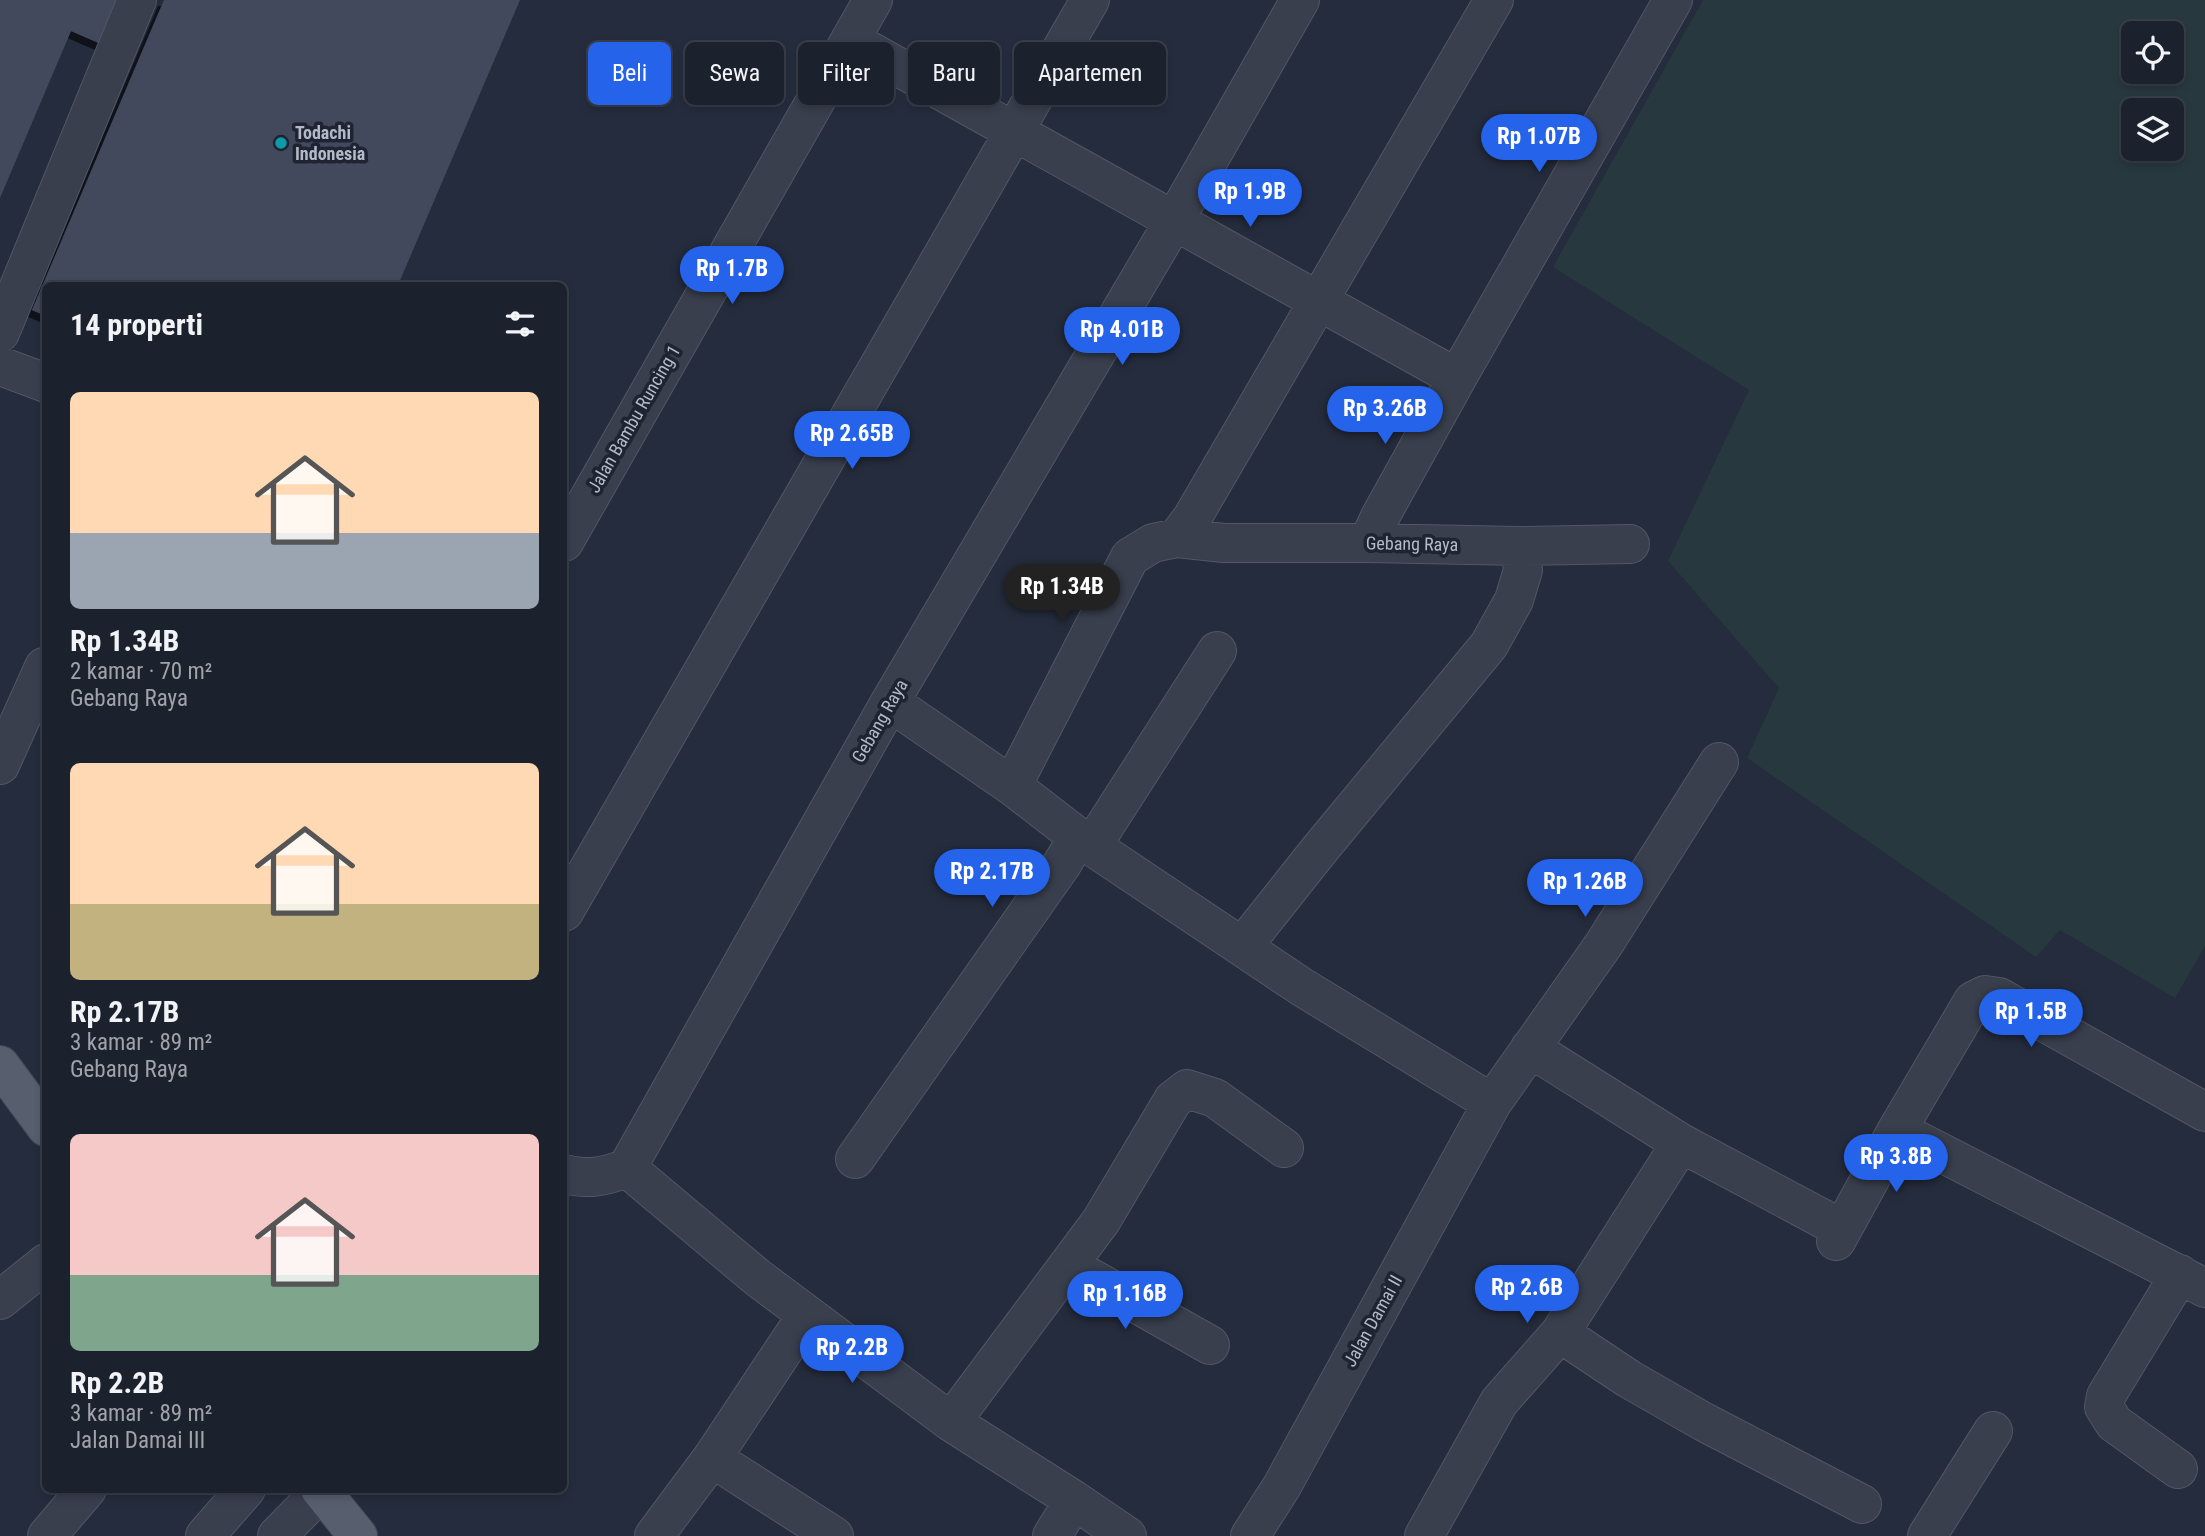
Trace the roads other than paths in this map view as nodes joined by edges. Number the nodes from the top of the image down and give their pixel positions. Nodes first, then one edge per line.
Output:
1 (137, 0) edge
2 (873, 0) edge
3 (1090, 0) edge
4 (1300, 0) edge
5 (1494, 0) edge
6 (1673, 0) edge
7 (850, 40) junction
8 (1013, 131) junction
9 (1174, 221) junction
10 (1318, 300) junction
11 (0, 334) edge
12 (0, 366) edge
13 (1457, 378) junction
14 (42, 382) edge
15 (567, 537) edge
16 (1177, 538) junction
17 (1368, 542) junction
18 (1630, 544) dead end
19 (1520, 546) junction
20 (1217, 651) dead end
21 (42, 671) edge
22 (890, 702) junction
23 (1719, 762) dead end
24 (0, 765) edge
25 (1012, 786) junction
26 (1085, 841) junction
27 (567, 907) edge
28 (1243, 946) junction
29 (1530, 1048) junction
30 (0, 1066) edge
31 (1492, 1103) junction
32 (2205, 1112) edge
33 (42, 1123) edge
34 (1897, 1130) junction
35 (1681, 1143) junction
36 (1284, 1148) dead end
37 (855, 1159) dead end
38 (626, 1168) junction
39 (567, 1175) edge
40 (1068, 1265) junction
41 (42, 1267) edge
42 (2192, 1281) edge
43 (0, 1300) edge
44 (807, 1315) junction
45 (1560, 1333) junction
46 (1210, 1345) dead end
47 (951, 1422) junction
48 (1993, 1431) dead end
49 (712, 1458) junction
50 (2178, 1469) dead end
51 (84, 1493) edge
52 (243, 1493) edge
53 (317, 1493) edge
54 (322, 1493) edge
55 (1074, 1500) junction
56 (1862, 1504) dead end
57 (47, 1536) edge
58 (205, 1536) edge
59 (277, 1536) edge
60 (358, 1536) edge
61 (654, 1536) edge
62 (834, 1536) edge
63 (1052, 1536) edge
64 (1127, 1536) edge
65 (1250, 1536) edge
66 (1424, 1536) edge
67 (1927, 1536) edge

1 - 11 street
2 - 7 street, Jalan Bambu Runcing 1
3 - 8 street
4 - 9 street, Gebang Raya
5 - 10 street
6 - 13 street
7 - 8 street
7 - 15 street, Jalan Bambu Runcing 1
8 - 9 street
8 - 27 street
9 - 10 street
9 - 22 street, Gebang Raya
10 - 13 street
10 - 16 street
12 - 14 street
13 - 17 street
16 - 17 street, Gebang Raya
16 - 25 street
17 - 19 street, Gebang Raya
18 - 19 street, Gebang Raya
19 - 28 street
20 - 26 street
21 - 24 street
22 - 25 street
22 - 38 street, Gebang Raya
23 - 29 street, Jalan Damai II
25 - 26 street
26 - 28 street
26 - 37 street
28 - 31 street
29 - 31 street, Jalan Damai II
29 - 35 street
30 - 33 main road
31 - 65 street, Jalan Damai II
32 - 34 street
34 - 35 street
34 - 42 street
35 - 45 street
36 - 40 street
38 - 39 street
38 - 44 street
40 - 46 street
40 - 47 street
41 - 43 street
42 - 50 street
44 - 47 street
44 - 49 street
45 - 56 street
45 - 66 street
47 - 55 street
48 - 67 street
49 - 61 street
49 - 62 street
51 - 57 street
52 - 58 street
53 - 59 street
54 - 60 main road
55 - 63 street
55 - 64 street

